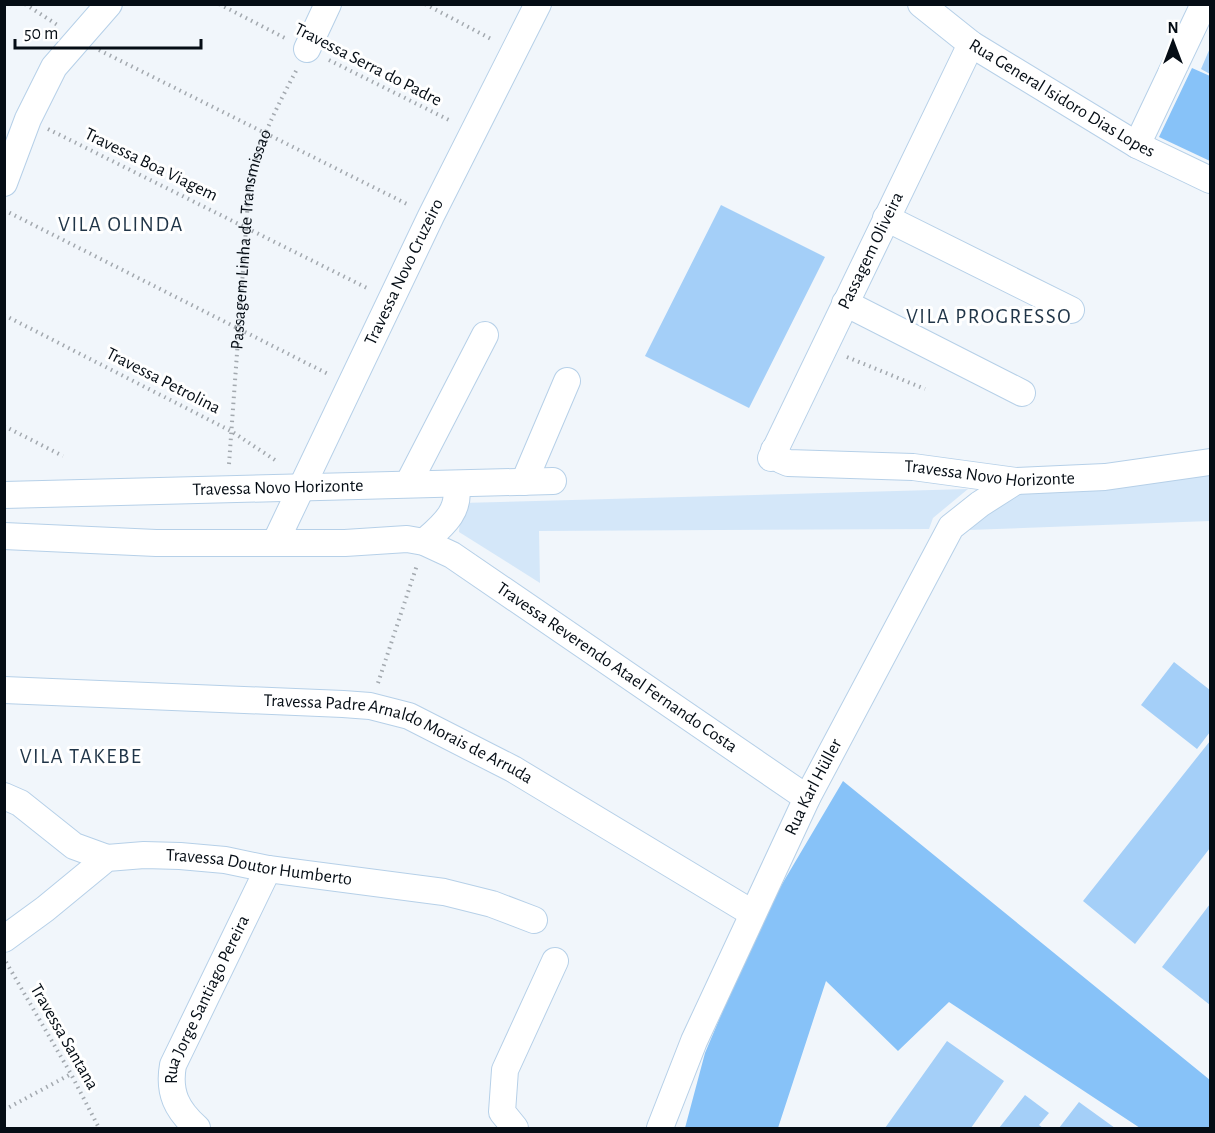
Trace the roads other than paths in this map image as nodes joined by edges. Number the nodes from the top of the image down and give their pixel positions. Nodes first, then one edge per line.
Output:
1 (109, 4) edge
2 (328, 4) edge
3 (538, 4) edge
4 (921, 4) edge
5 (1204, 4) edge
6 (971, 44) junction
7 (307, 49) road end
8 (1137, 145) junction
9 (1210, 180) edge
10 (4, 183) edge
11 (886, 218) junction
12 (845, 303) junction
13 (1071, 310) dead end
14 (485, 335) dead end
15 (567, 381) dead end
16 (1022, 393) dead end
17 (772, 454) joint
18 (1210, 462) edge
19 (553, 481) dead end
20 (1016, 481) junction
21 (524, 482) junction
22 (303, 483) junction
23 (408, 484) junction
24 (455, 484) junction
25 (4, 495) edge
26 (4, 536) edge
27 (424, 542) junction
28 (275, 543) junction
29 (4, 690) edge
30 (4, 796) edge
31 (807, 798) junction
32 (107, 858) junction
33 (268, 869) junction
34 (752, 913) junction
35 (534, 920) dead end
36 (4, 939) edge
37 (555, 961) dead end
38 (197, 1128) edge
39 (515, 1128) edge
40 (660, 1128) edge

1 - 10 street
2 - 7 street
3 - 22 street, Travessa Novo Cruzeiro
4 - 6 street, Rua General Isidoro Dias Lopes
5 - 8 street
6 - 8 street, Rua General Isidoro Dias Lopes
6 - 11 street, Passagem Oliveira
8 - 9 street, Rua General Isidoro Dias Lopes
11 - 12 street, Passagem Oliveira
11 - 13 street
12 - 16 street
12 - 17 street, Passagem Oliveira
14 - 23 street
15 - 21 street
17 - 20 street, Travessa Novo Horizonte
18 - 20 street, Travessa Novo Horizonte
19 - 21 street, Travessa Novo Horizonte
20 - 31 street, Rua Karl Hüller
21 - 24 street, Travessa Novo Horizonte
22 - 23 street, Travessa Novo Horizonte
22 - 25 street, Travessa Novo Horizonte
22 - 28 street, Travessa Novo Cruzeiro
23 - 24 street, Travessa Novo Horizonte
24 - 27 street
26 - 28 street, Travessa Reverendo Atael Fernando Costa
27 - 28 street, Travessa Reverendo Atael Fernando Costa
27 - 31 street, Travessa Reverendo Atael Fernando Costa
29 - 34 street, Travessa Padre Arnaldo Morais de Arruda
30 - 32 street
31 - 34 street, Rua Karl Hüller
32 - 33 street, Travessa Doutor Humberto
32 - 36 street
33 - 35 street, Travessa Doutor Humberto
33 - 38 street, Rua Jorge Santiago Pereira
34 - 40 street, Rua Karl Hüller
37 - 39 street

